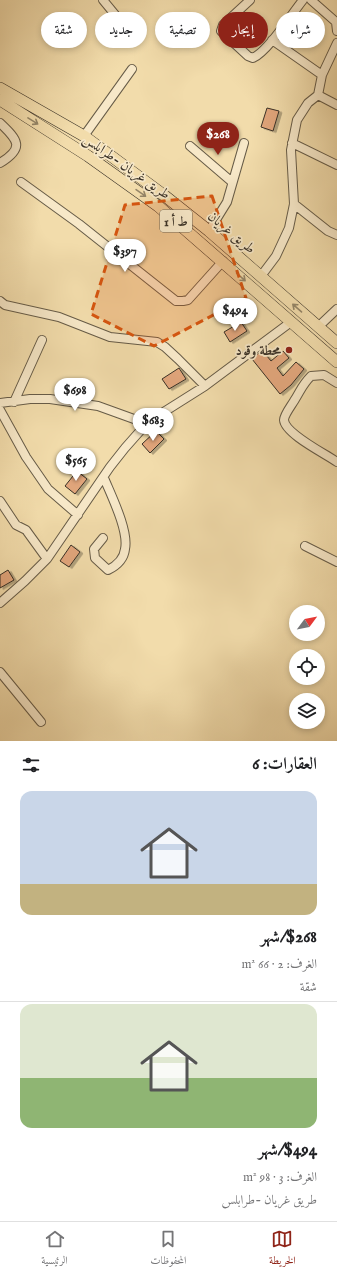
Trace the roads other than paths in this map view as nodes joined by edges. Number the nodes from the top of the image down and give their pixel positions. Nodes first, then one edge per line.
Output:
1 (103, 0) edge
2 (250, 0) edge
3 (303, 0) edge
4 (311, 0) edge
5 (113, 12) edge
6 (336, 21) edge
7 (337, 31) edge
8 (272, 40) junction
9 (337, 43) edge
10 (132, 69) dead end
11 (322, 75) junction
12 (0, 88) edge
13 (318, 95) junction
14 (0, 100) edge
15 (337, 105) edge
16 (0, 123) edge
17 (84, 136) junction
18 (244, 143) dead end
19 (292, 144) junction
20 (190, 146) dead end
21 (0, 163) edge
22 (337, 165) edge
23 (21, 182) dead end
24 (232, 182) junction
25 (294, 204) junction
26 (209, 231) junction
27 (337, 235) edge
28 (223, 261) junction
29 (261, 276) junction
30 (0, 301) edge
31 (337, 309) edge
32 (291, 322) junction
33 (318, 327) junction
34 (42, 340) dead end
35 (337, 342) edge
36 (337, 362) edge
37 (337, 384) edge
38 (205, 386) junction
39 (14, 402) junction
40 (0, 404) edge
41 (0, 410) edge
42 (148, 422) junction
43 (337, 462) edge
44 (104, 478) junction
45 (0, 501) edge
46 (78, 515) junction
47 (103, 538) dead end
48 (305, 546) dead end
49 (46, 559) junction
50 (337, 562) edge
51 (0, 603) edge
52 (0, 672) edge
53 (41, 722) dead end

1 - 5 street
2 - 8 street
3 - 8 street
4 - 6 street
6 - 7 street
8 - 11 street
9 - 11 street
10 - 17 street
11 - 13 street
12 - 17 highway, طريق غريان / ط أ 1
13 - 15 street
13 - 19 street
14 -> 28 highway, طريق غريان -طرابلس / ط أ 1
16 - 21 street
17 - 26 highway, طريق غريان / ط أ 1
18 - 24 street
19 - 22 street
19 - 25 street
20 - 24 street
23 - 28 street
24 - 26 street
25 - 27 street
25 - 29 street
26 - 29 highway, طريق غريان / ط أ 1
28 -> 32 highway, طريق غريان -طرابلس / ط أ 1
33 -> 29 highway, طريق غريان / ط أ 1
30 - 38 street
31 - 33 street
32 - 36 highway, طريق غريان -طرابلس / ط أ 1
32 - 38 street
33 - 35 highway, طريق غريان / ط أ 1
34 - 39 street
37 - 43 street
38 - 42 street
39 - 40 street
39 - 42 street
41 - 46 street
42 - 44 street
44 - 46 street
44 - 47 street
45 - 49 street
46 - 49 street
48 - 50 street
49 - 51 street
52 - 53 street

